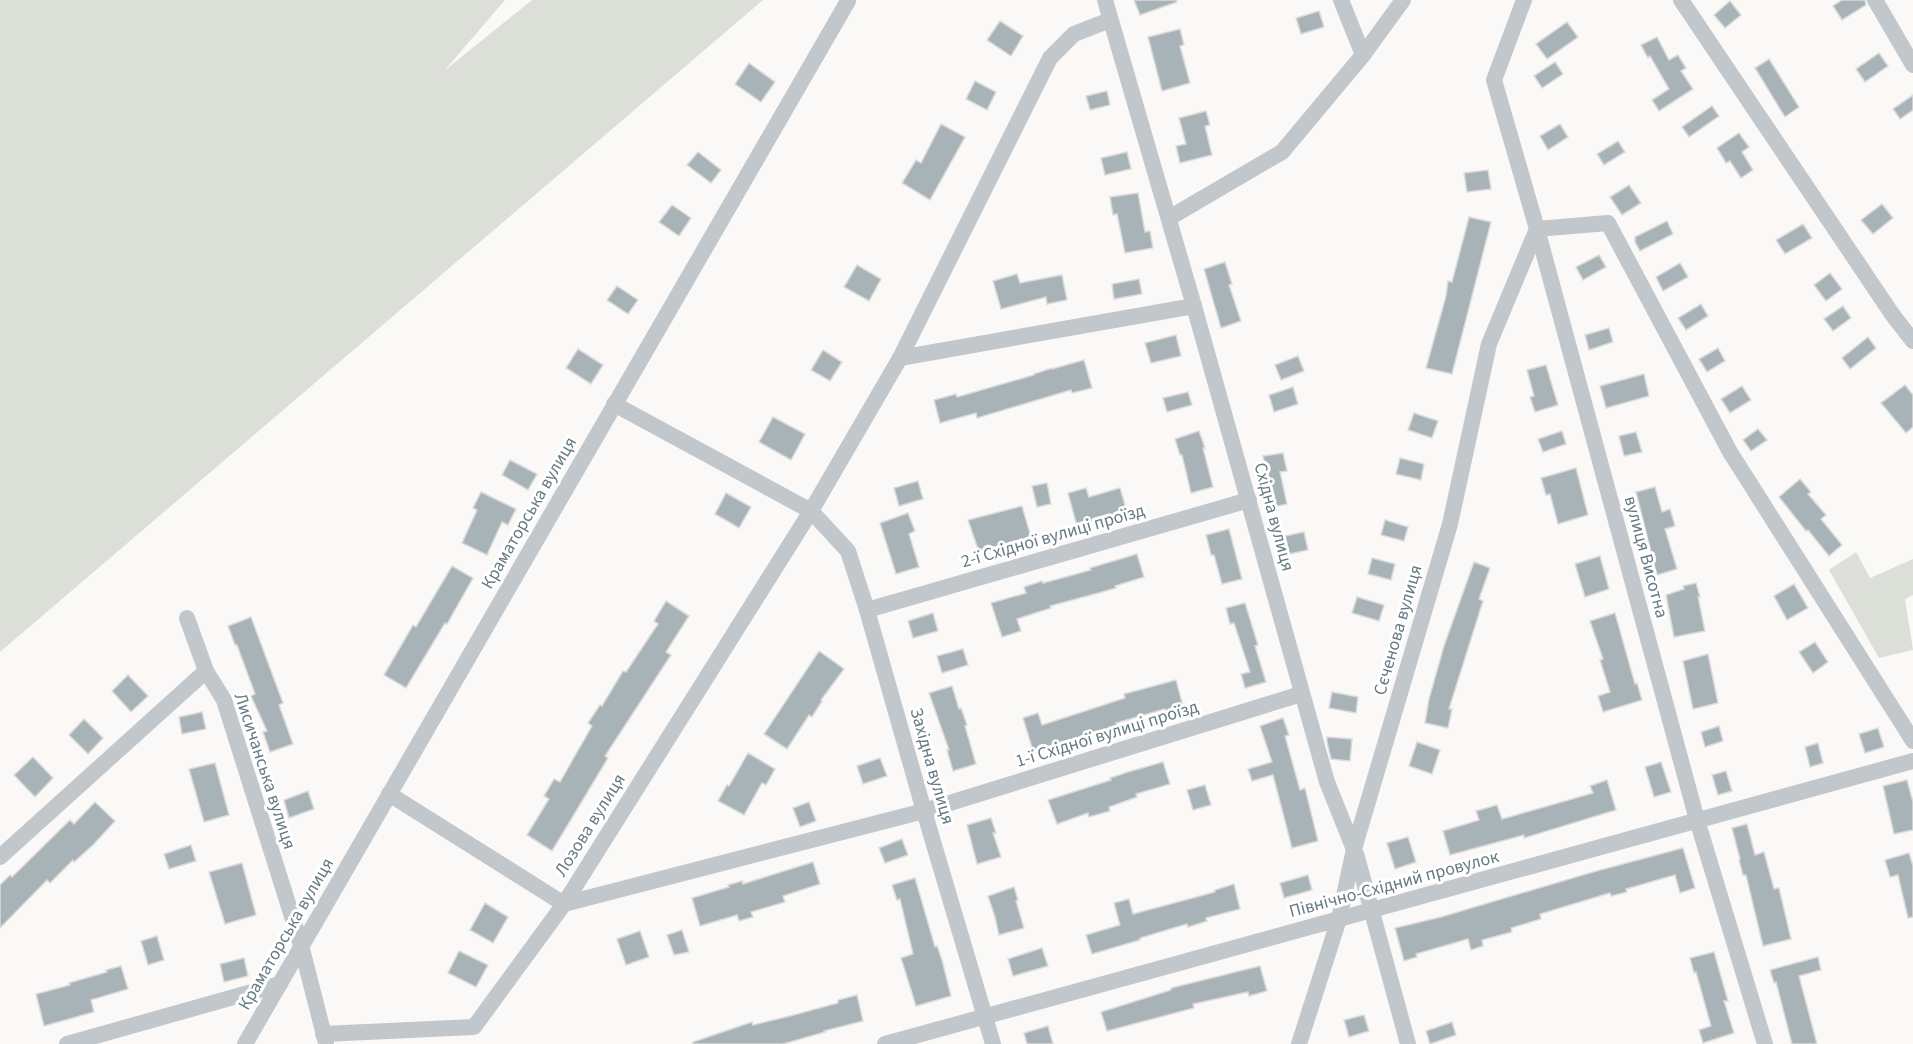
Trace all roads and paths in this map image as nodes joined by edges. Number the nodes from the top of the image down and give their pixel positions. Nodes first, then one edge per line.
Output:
1 (1105, 0) edge
2 (1341, 0) edge
3 (1403, 0) edge
4 (1524, 0) edge
5 (1681, 0) edge
6 (1875, 0) edge
7 (848, 1) edge
8 (1110, 20) junction
9 (1363, 55) junction
10 (1912, 63) edge
11 (1169, 218) junction
12 (1538, 229) junction
13 (1194, 306) junction
14 (1913, 341) edge
15 (900, 358) junction
16 (614, 404) junction
17 (1249, 500) junction
18 (811, 511) junction
19 (867, 610) junction
20 (187, 618) dead end
21 (206, 671) junction
22 (1301, 693) junction
23 (1913, 741) edge
24 (1913, 761) edge
25 (389, 794) junction
26 (924, 811) junction
27 (1697, 820) junction
28 (1354, 849) junction
29 (0, 856) edge
30 (564, 904) junction
31 (1371, 910) junction
32 (1339, 919) junction
33 (301, 945) junction
34 (280, 984) junction
35 (985, 1017) junction
36 (325, 1039) edge
37 (67, 1044) edge
38 (245, 1044) edge
39 (885, 1044) edge
40 (993, 1044) edge
41 (1299, 1044) edge
42 (1408, 1044) edge
43 (1765, 1044) edge

1 - 8 street, Східна вулиця
2 - 9 street
3 - 9 street
4 - 12 street, вулиця Висотна
5 - 14 street
6 - 10 street
7 - 16 street, Краматорська вулиця
8 - 11 street, Східна вулиця
8 - 15 street, Лозова вулиця
9 - 11 street
11 - 13 street, Східна вулиця
12 - 23 street
12 - 27 street, вулиця Висотна
12 - 28 street, Сєченова вулиця
13 - 15 street
13 - 17 street, Східна вулиця
15 - 18 street, Лозова вулиця
16 - 18 street, Західна вулиця
16 - 25 street, Краматорська вулиця
17 - 19 street, 2-ї Східної вулиці проїзд
17 - 22 street, Східна вулиця
18 - 19 street, Західна вулиця
18 - 30 street, Лозова вулиця
19 - 26 street, Західна вулиця
20 - 21 street, Лисичанська вулиця
21 - 29 street
21 - 33 street, Лисичанська вулиця
22 - 26 street, 1-ї Східної вулиці проїзд
22 - 28 street, Східна вулиця
24 - 27 street, Північно-Східний провулок
25 - 30 street
25 - 33 street, Краматорська вулиця
26 - 30 street, 1-ї Східної вулиці проїзд
26 - 35 street, Західна вулиця
27 - 31 street, Північно-Східний провулок
27 - 43 street, вулиця Висотна
28 - 31 street, Східна вулиця
28 - 32 street, Сєченова вулиця
30 - 36 street, Лозова вулиця
31 - 32 street, Північно-Східний провулок
31 - 42 street, Східна вулиця
32 - 35 street, Північно-Східний провулок
32 - 41 street, Сєченова вулиця
33 - 34 street, Краматорська вулиця
33 - 36 street, Лисичанська вулиця
34 - 37 street
34 - 38 street, Краматорська вулиця
35 - 39 street, Північно-Східний провулок
35 - 40 street, Західна вулиця

